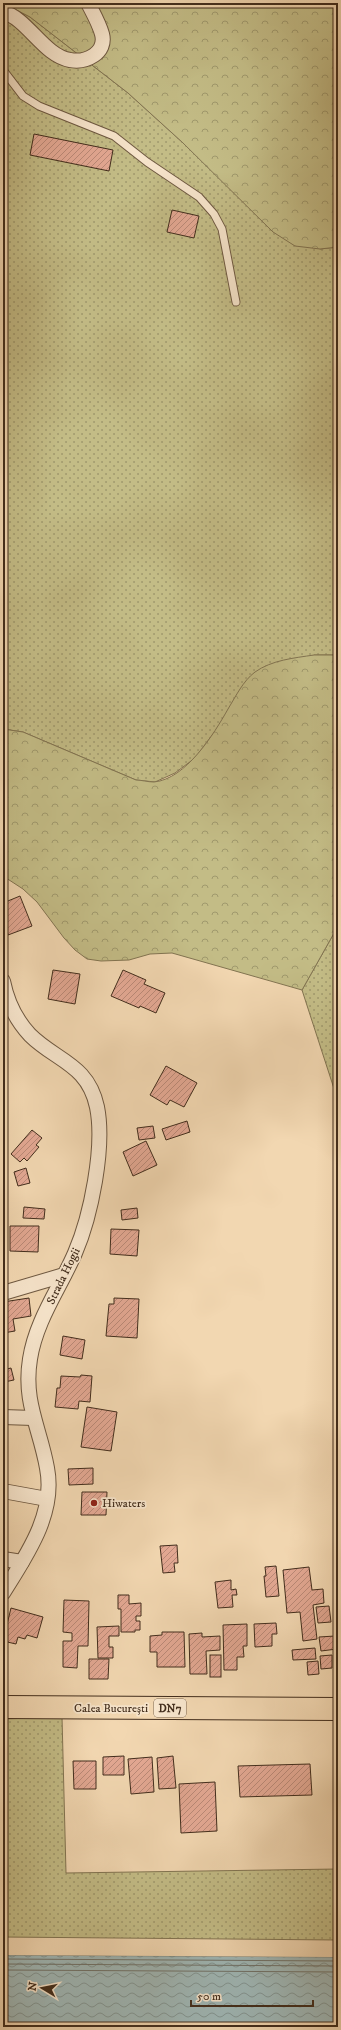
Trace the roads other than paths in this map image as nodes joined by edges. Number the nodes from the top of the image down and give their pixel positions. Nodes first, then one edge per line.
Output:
1 (88, 3) edge
2 (3, 12) edge
3 (3, 70) edge
4 (236, 302) dead end
5 (3, 981) edge
6 (64, 1276) junction
7 (3, 1293) edge
8 (3, 1417) edge
9 (33, 1418) junction
10 (3, 1491) edge
11 (47, 1499) junction
12 (3, 1559) edge
13 (22, 1562) junction
14 (3, 1593) edge
15 (3, 1707) edge
16 (338, 1709) edge

1 - 2 street
3 - 4 lane
5 - 6 street, Strada Hogii
6 - 7 street
6 - 9 street, Strada Hogii
8 - 9 street
9 - 11 street, Strada Hogii
10 - 11 street
11 - 13 street, Strada Hogii
12 - 13 street
13 - 14 street, Strada Hogii
15 - 16 highway, Calea București / DN7

